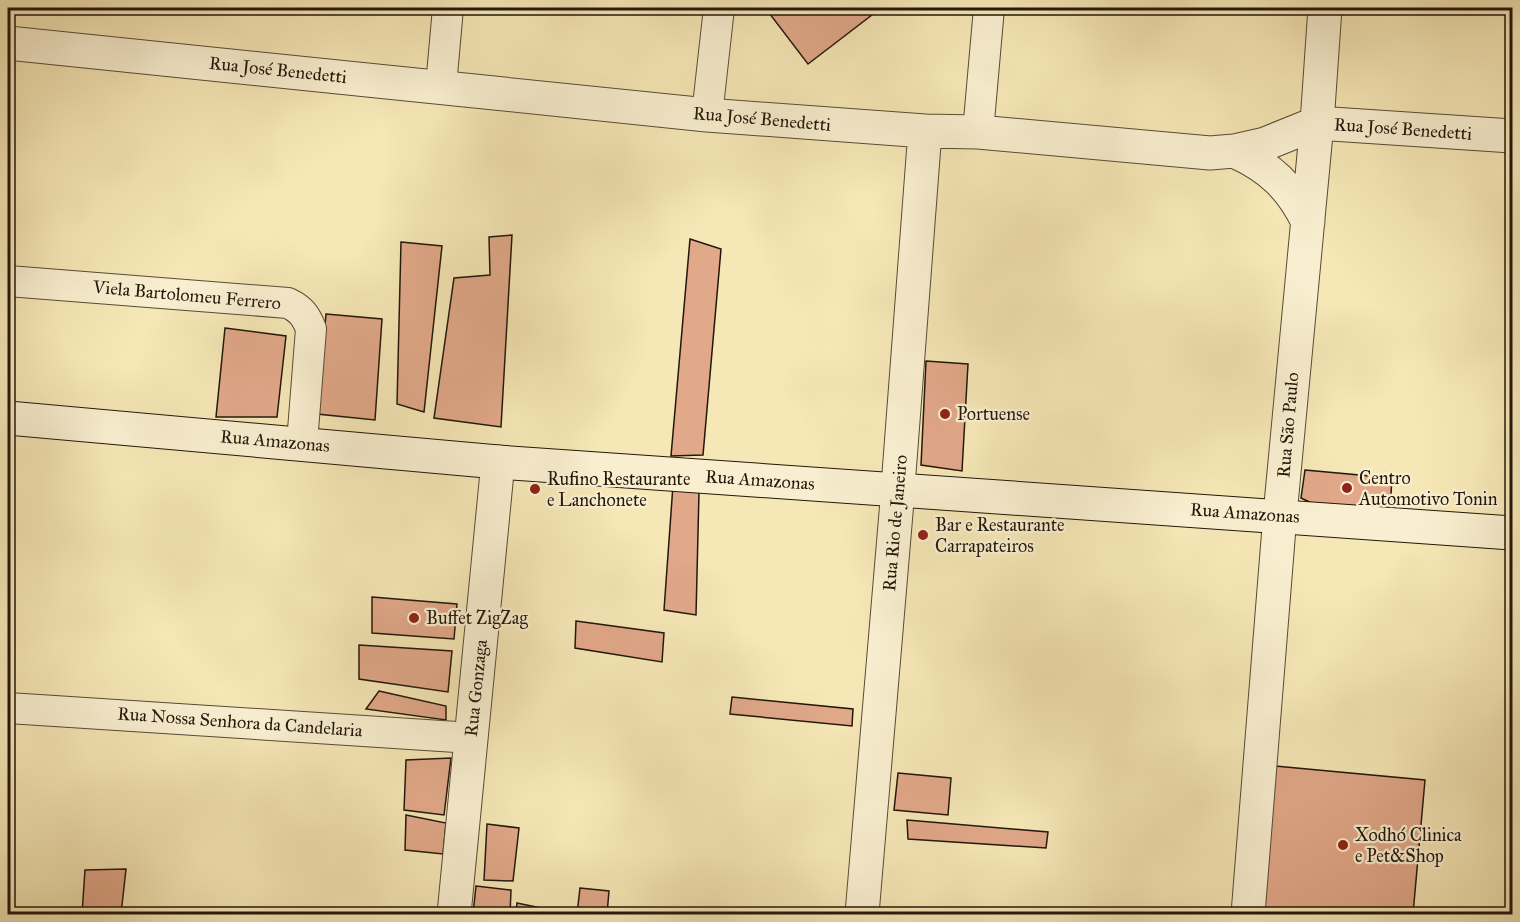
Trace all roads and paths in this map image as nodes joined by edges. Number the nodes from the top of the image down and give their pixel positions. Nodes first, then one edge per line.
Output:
1 (448, 8) edge
2 (719, 8) edge
3 (988, 8) edge
4 (1325, 8) edge
5 (8, 43) edge
6 (441, 86) junction
7 (707, 115) junction
8 (1317, 123) junction
9 (925, 131) junction
10 (978, 132) junction
11 (1512, 136) edge
12 (1234, 151) junction
13 (1308, 222) junction
14 (8, 281) edge
15 (8, 418) edge
16 (302, 443) junction
17 (498, 462) junction
18 (898, 489) junction
19 (1280, 515) junction
20 (1512, 532) edge
21 (8, 708) edge
22 (472, 738) junction
23 (454, 915) edge
24 (862, 915) edge
25 (1248, 915) edge

1 - 6 street
2 - 7 street
3 - 10 street
4 - 8 street, Rua São Paulo
5 - 6 street, Rua José Benedetti
6 - 7 street, Rua José Benedetti
7 - 9 street, Rua José Benedetti
8 - 11 street, Rua José Benedetti
8 - 12 street, Rua José Benedetti
8 - 13 street, Rua São Paulo
9 - 10 street, Rua José Benedetti
9 - 18 street, Rua Rio de Janeiro
10 - 12 street, Rua José Benedetti
12 - 13 street
13 - 19 street, Rua São Paulo
14 - 16 street, Viela Bartolomeu Ferrero
15 - 16 street, Rua Amazonas
16 - 17 street, Rua Amazonas
17 - 18 street, Rua Amazonas
17 - 22 street, Rua Gonzaga
18 - 19 street, Rua Amazonas
18 - 24 street, Rua Rio de Janeiro
19 - 20 street, Rua Amazonas
19 - 25 street, Rua São Paulo
21 - 22 street, Rua Nossa Senhora da Candelaria
22 - 23 street, Rua Gonzaga

